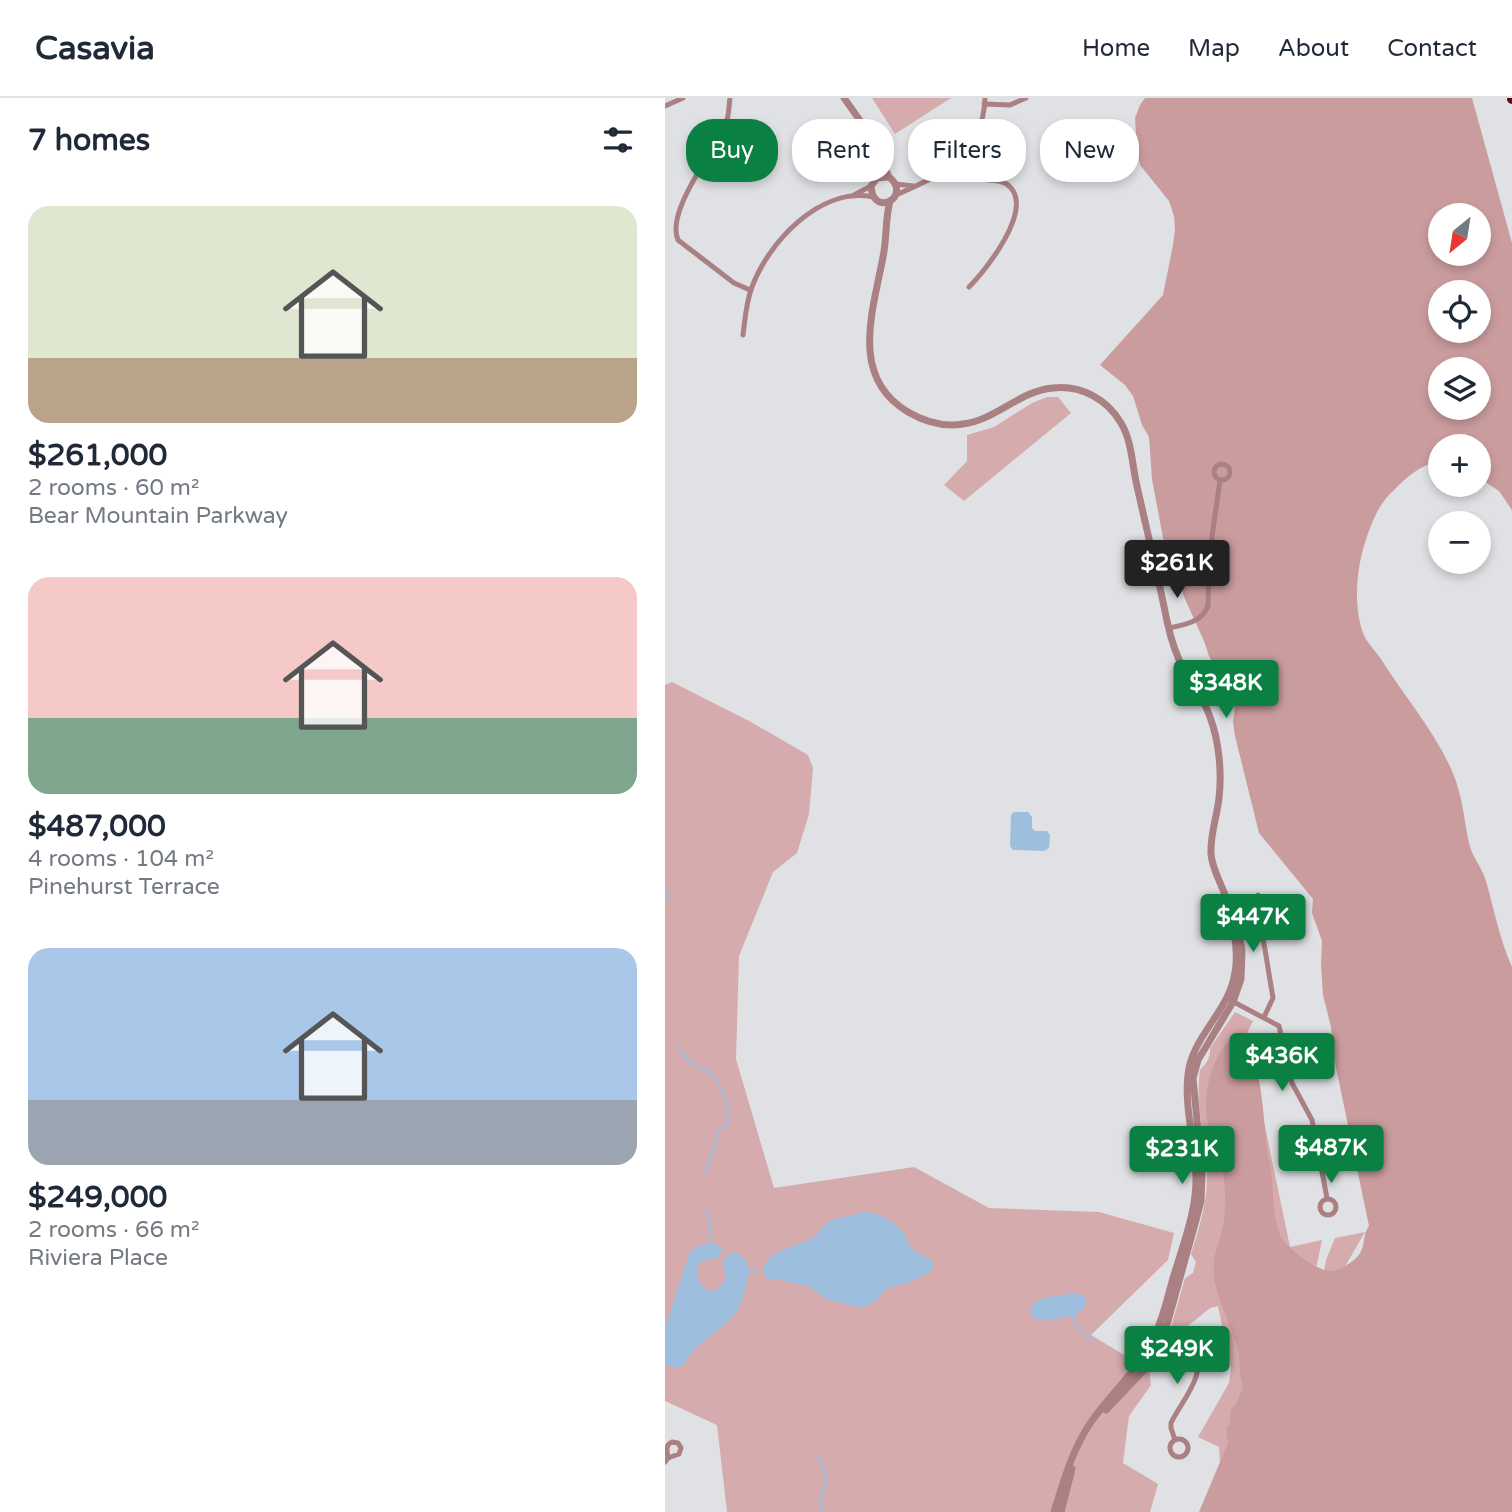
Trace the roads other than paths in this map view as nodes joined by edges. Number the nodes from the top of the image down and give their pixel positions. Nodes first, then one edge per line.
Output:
1 (683, 98) edge
2 (730, 98) edge
3 (843, 98) edge
4 (1026, 98) edge
5 (984, 101) edge
6 (665, 106) edge
7 (858, 119) edge
8 (980, 119) edge
9 (874, 182) edge
10 (924, 182) edge
11 (1000, 182) edge
12 (895, 184) joint
13 (871, 186) junction
14 (914, 186) junction
15 (854, 195) junction
16 (893, 198) junction
17 (875, 200) junction
18 (885, 220) junction
19 (969, 286) dead end
20 (750, 290) junction
21 (743, 335) dead end
22 (1220, 480) dead end
23 (1169, 628) junction
24 (1258, 895) dead end
25 (1230, 1000) junction
26 (1264, 1017) junction
27 (1328, 1198) dead end
28 (1159, 1334) junction
29 (1175, 1440) dead end
30 (1054, 1512) edge
31 (1061, 1512) edge

1 - 6 street
2 - 20 street
3 - 7 street
4 - 5 street
5 - 8 street
9 - 13 street
10 - 14 street
11 - 19 street
12 - 14 street
12 - 16 street
13 - 15 street
13 - 17 street
14 - 16 street
15 - 17 street
15 - 20 street
16 - 17 street
16 - 18 street
17 - 18 street
18 - 23 street
20 - 21 street
22 - 23 street
23 - 25 street
24 - 26 street
25 - 26 street
25 - 28 street
26 - 27 street
28 - 29 street
28 - 30 street
28 - 31 street

